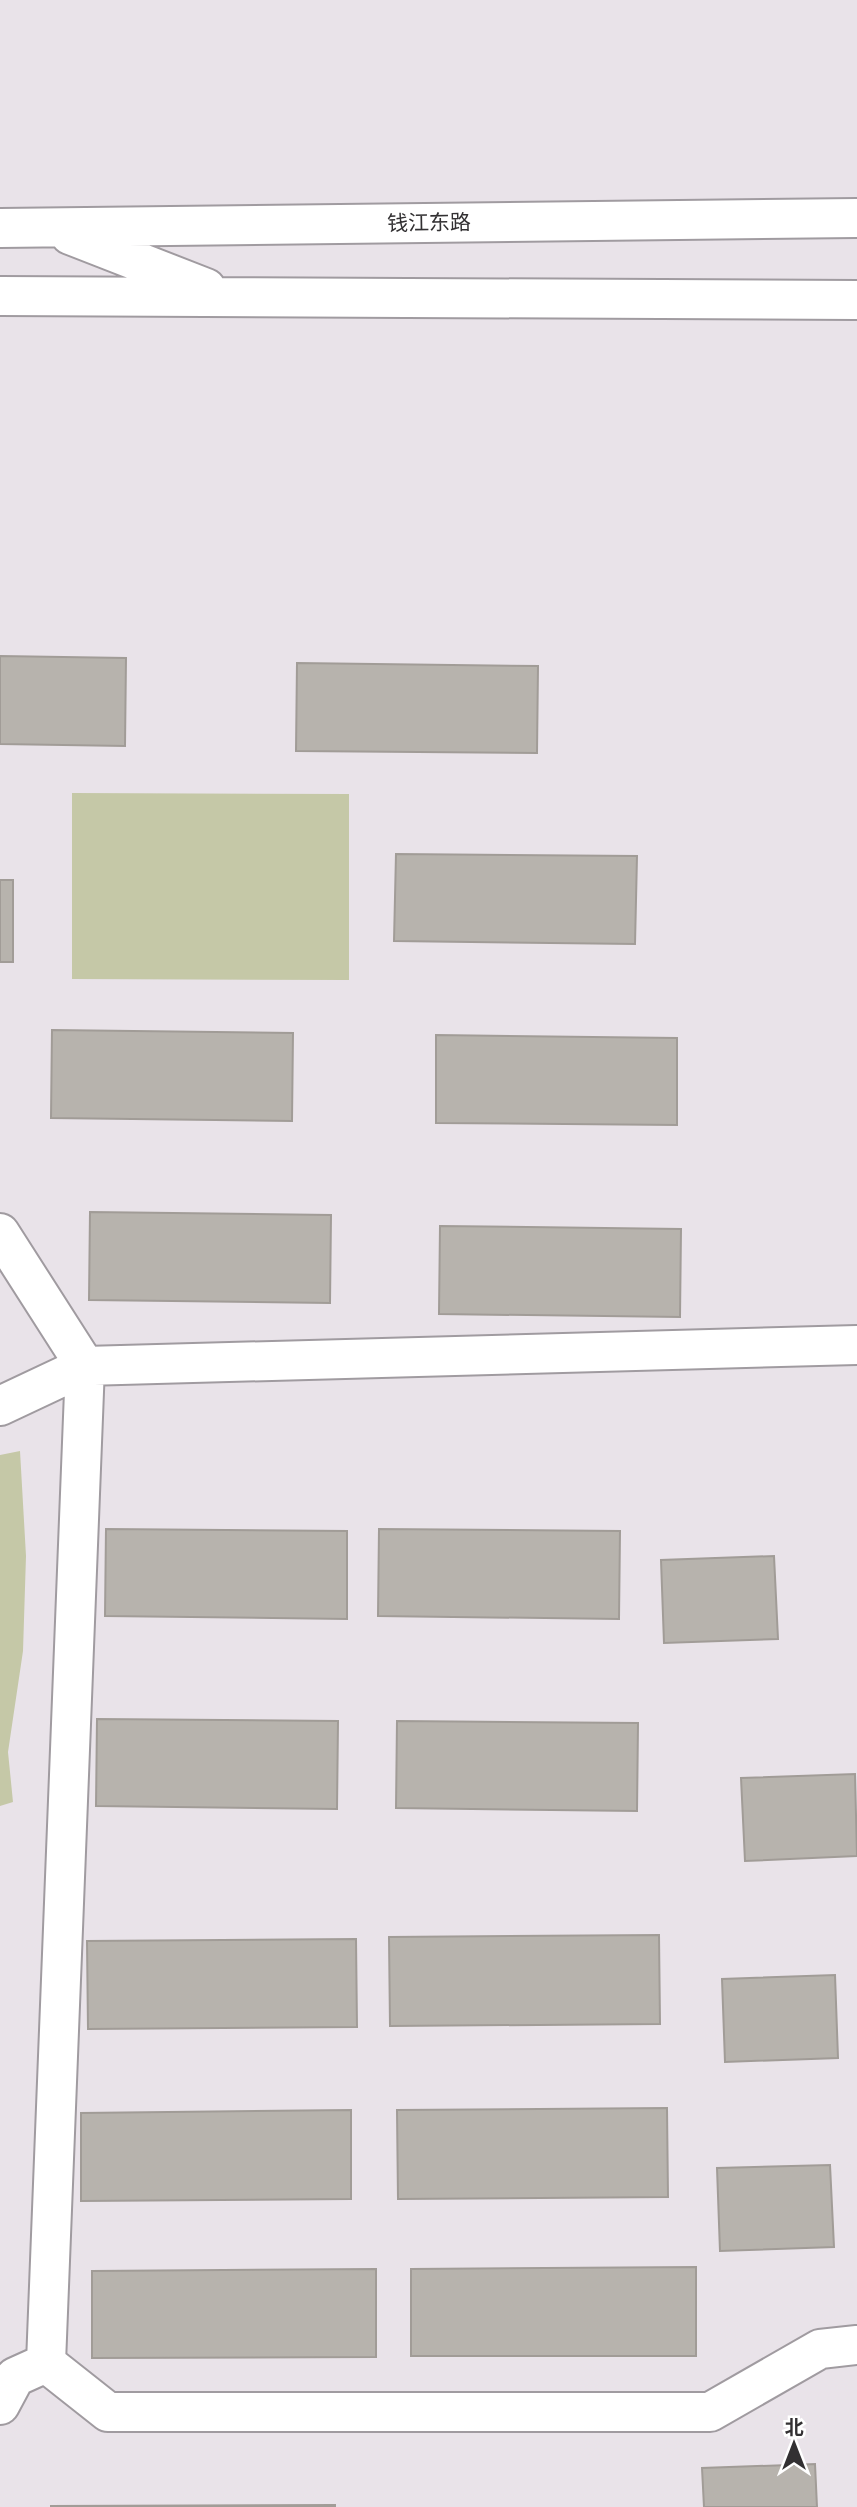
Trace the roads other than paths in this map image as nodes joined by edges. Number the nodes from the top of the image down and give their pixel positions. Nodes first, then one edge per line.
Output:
1 (857, 218) edge
2 (0, 228) edge
3 (52, 228) junction
4 (0, 296) edge
5 (228, 297) junction
6 (857, 300) edge
7 (0, 1233) edge
8 (857, 1345) edge
9 (85, 1366) junction
10 (0, 1406) edge
11 (846, 2346) edge
12 (46, 2363) junction
13 (0, 2405) edge

1 - 3 street, 钱江东路
2 - 3 street, 钱江东路
3 - 5 street
4 - 5 street
5 - 6 street
7 - 9 street
8 - 9 street
9 - 10 street
9 - 12 street
11 - 12 street
12 - 13 street

